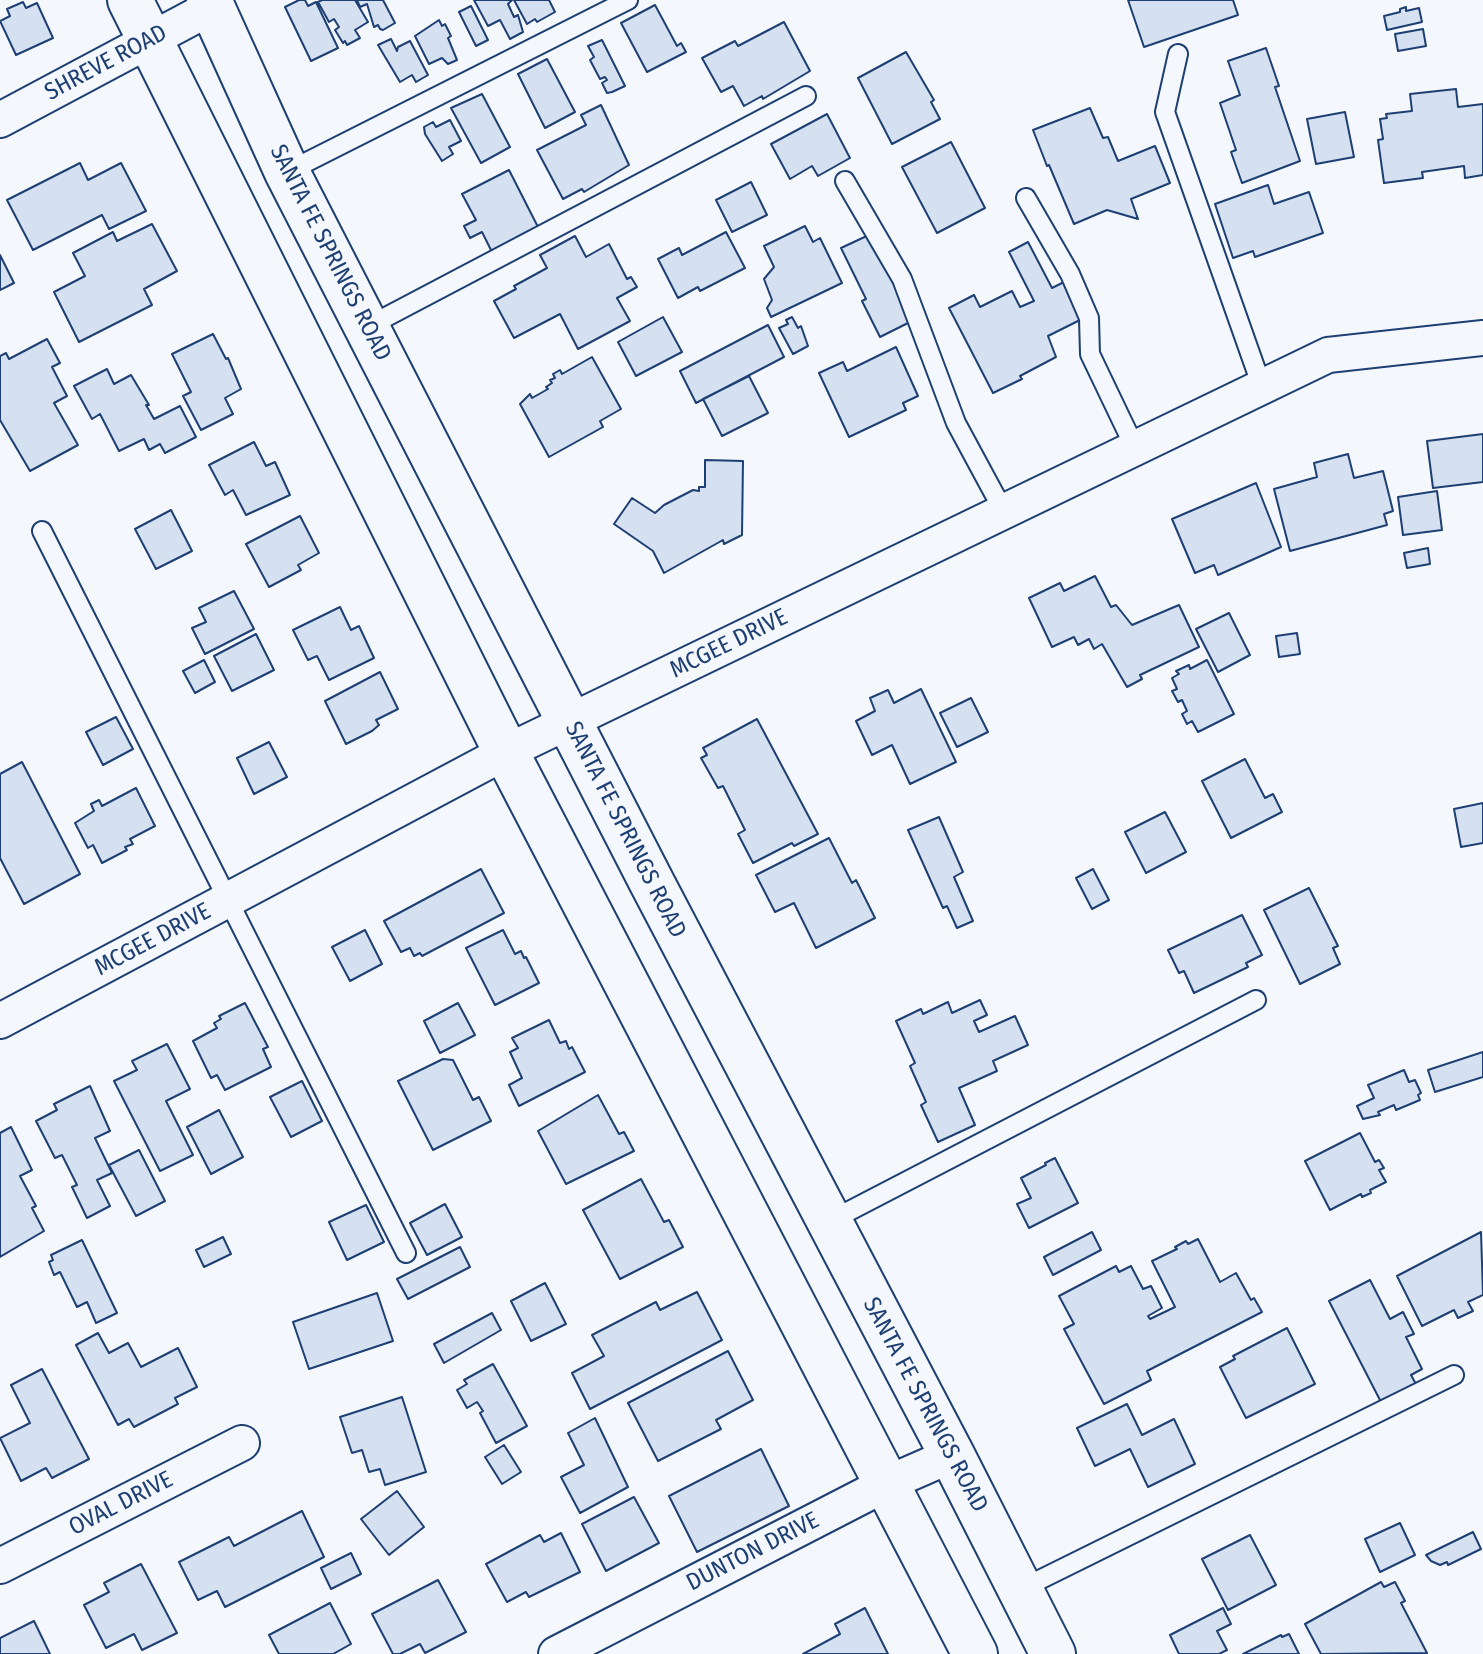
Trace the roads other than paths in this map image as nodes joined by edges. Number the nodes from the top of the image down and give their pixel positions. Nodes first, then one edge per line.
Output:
1 (130, 0) edge
2 (628, 0) edge
3 (218, 2) edge
4 (151, 40) junction
5 (1178, 54) dead end
6 (806, 96) dead end
7 (0, 120) edge
8 (287, 172) junction
9 (845, 181) dead end
10 (1026, 198) dead end
11 (367, 327) junction
12 (1483, 338) edge
13 (1262, 387) junction
14 (1135, 448) junction
15 (1004, 512) junction
16 (42, 531) dead end
17 (570, 722) junction
18 (506, 752) junction
19 (228, 900) junction
20 (1256, 1000) dead end
21 (0, 1021) edge
22 (828, 1222) junction
23 (406, 1253) dead end
24 (1454, 1375) dead end
25 (242, 1443) dead end
26 (952, 1455) junction
27 (888, 1483) junction
28 (0, 1566) edge
29 (1021, 1589) junction
30 (556, 1654) edge
31 (975, 1654) edge
32 (1053, 1654) edge

1 - 4 main road
2 - 8 lane
3 - 4 street, SHREVE ROAD
3 - 8 main road, SANTA FE SPRINGS ROAD
4 - 7 street, SHREVE ROAD
4 - 18 main road
5 - 13 lane
6 - 11 lane
8 - 11 main road, SANTA FE SPRINGS ROAD
9 - 15 lane
10 - 14 lane
11 - 17 main road, SANTA FE SPRINGS ROAD
12 - 13 street, MCGEE DRIVE
13 - 14 street, MCGEE DRIVE
14 - 15 street, MCGEE DRIVE
15 - 17 street, MCGEE DRIVE
16 - 19 lane
17 - 18 street, MCGEE DRIVE
17 - 22 main road, SANTA FE SPRINGS ROAD
18 - 19 street, MCGEE DRIVE
18 - 27 main road
19 - 21 street, MCGEE DRIVE
19 - 23 lane
20 - 22 lane
22 - 26 main road, SANTA FE SPRINGS ROAD
24 - 29 lane
25 - 28 street, OVAL DRIVE
26 - 27 street, DUNTON DRIVE
26 - 29 main road, SANTA FE SPRINGS ROAD
27 - 30 street, DUNTON DRIVE
27 - 31 main road
29 - 32 main road, SANTA FE SPRINGS ROAD

